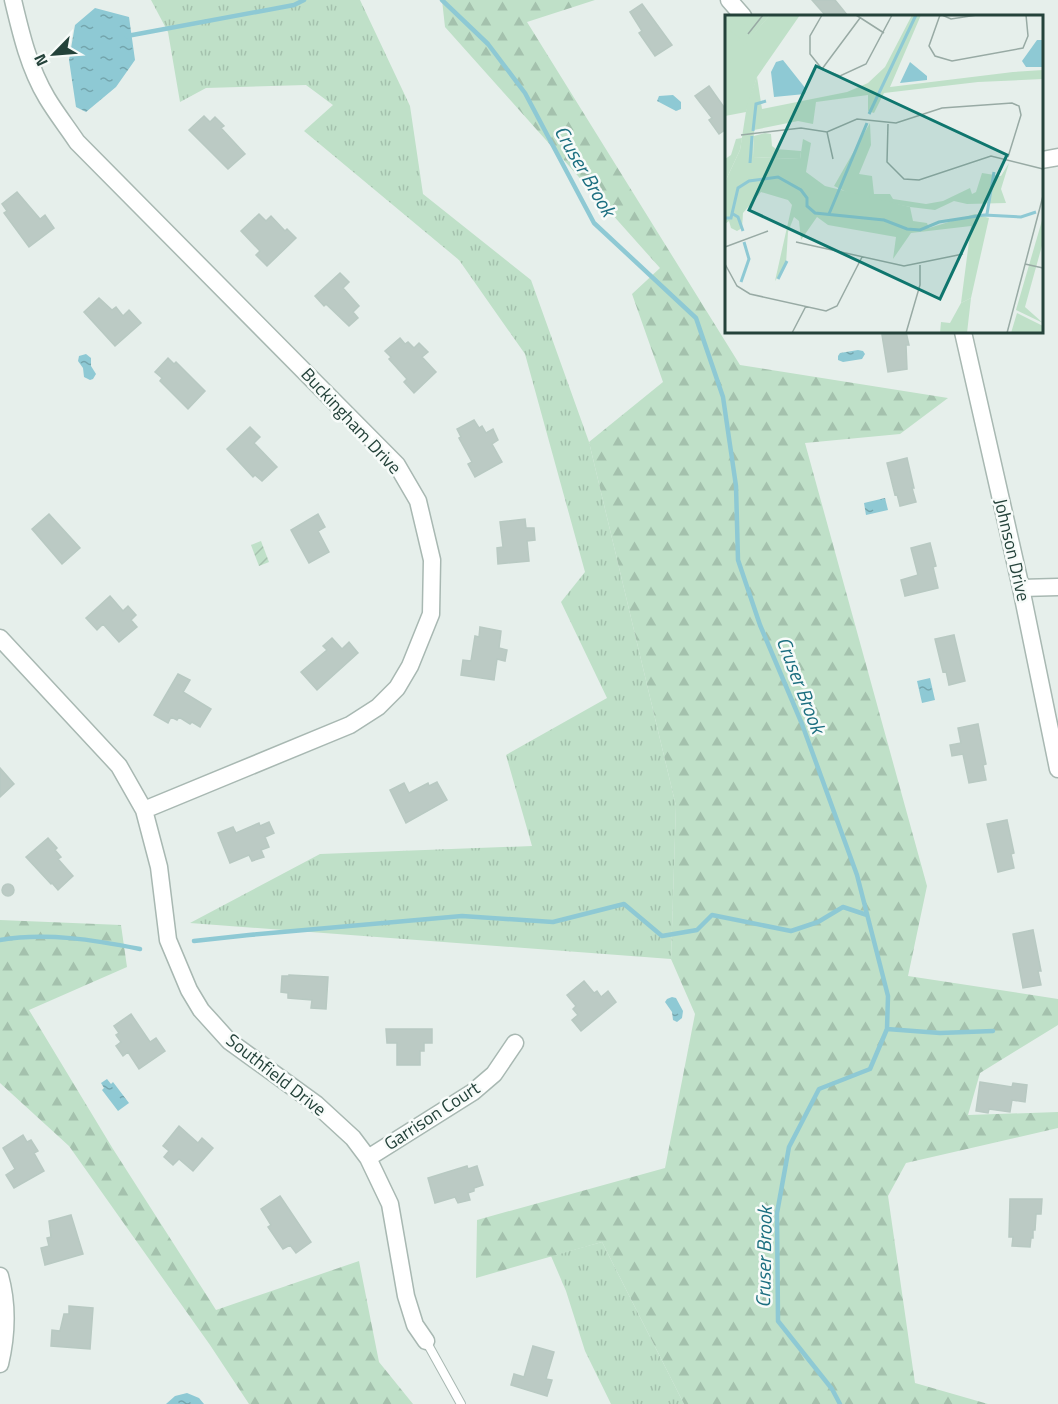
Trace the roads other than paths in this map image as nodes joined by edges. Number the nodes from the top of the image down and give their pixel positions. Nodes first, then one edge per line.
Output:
1 (13, 0) edge
2 (729, 0) edge
3 (742, 15) edge
4 (1058, 157) edge
5 (1043, 160) edge
6 (963, 333) edge
7 (1022, 588) junction
8 (1058, 588) edge
9 (0, 639) edge
10 (1058, 769) edge
11 (144, 810) junction
12 (515, 1043) dead end
13 (368, 1158) junction
14 (0, 1276) edge
15 (426, 1341) joint
16 (0, 1361) edge
17 (461, 1404) edge

1 - 11 street, Buckingham Drive
2 - 3 street
4 - 5 street
6 - 7 street, Johnson Drive
7 - 8 street
7 - 10 street, Johnson Drive
9 - 11 street, Southfield Drive
11 - 13 street, Southfield Drive
12 - 13 street, Garrison Court
13 - 15 street, Southfield Drive
14 - 16 street
15 - 17 lane

